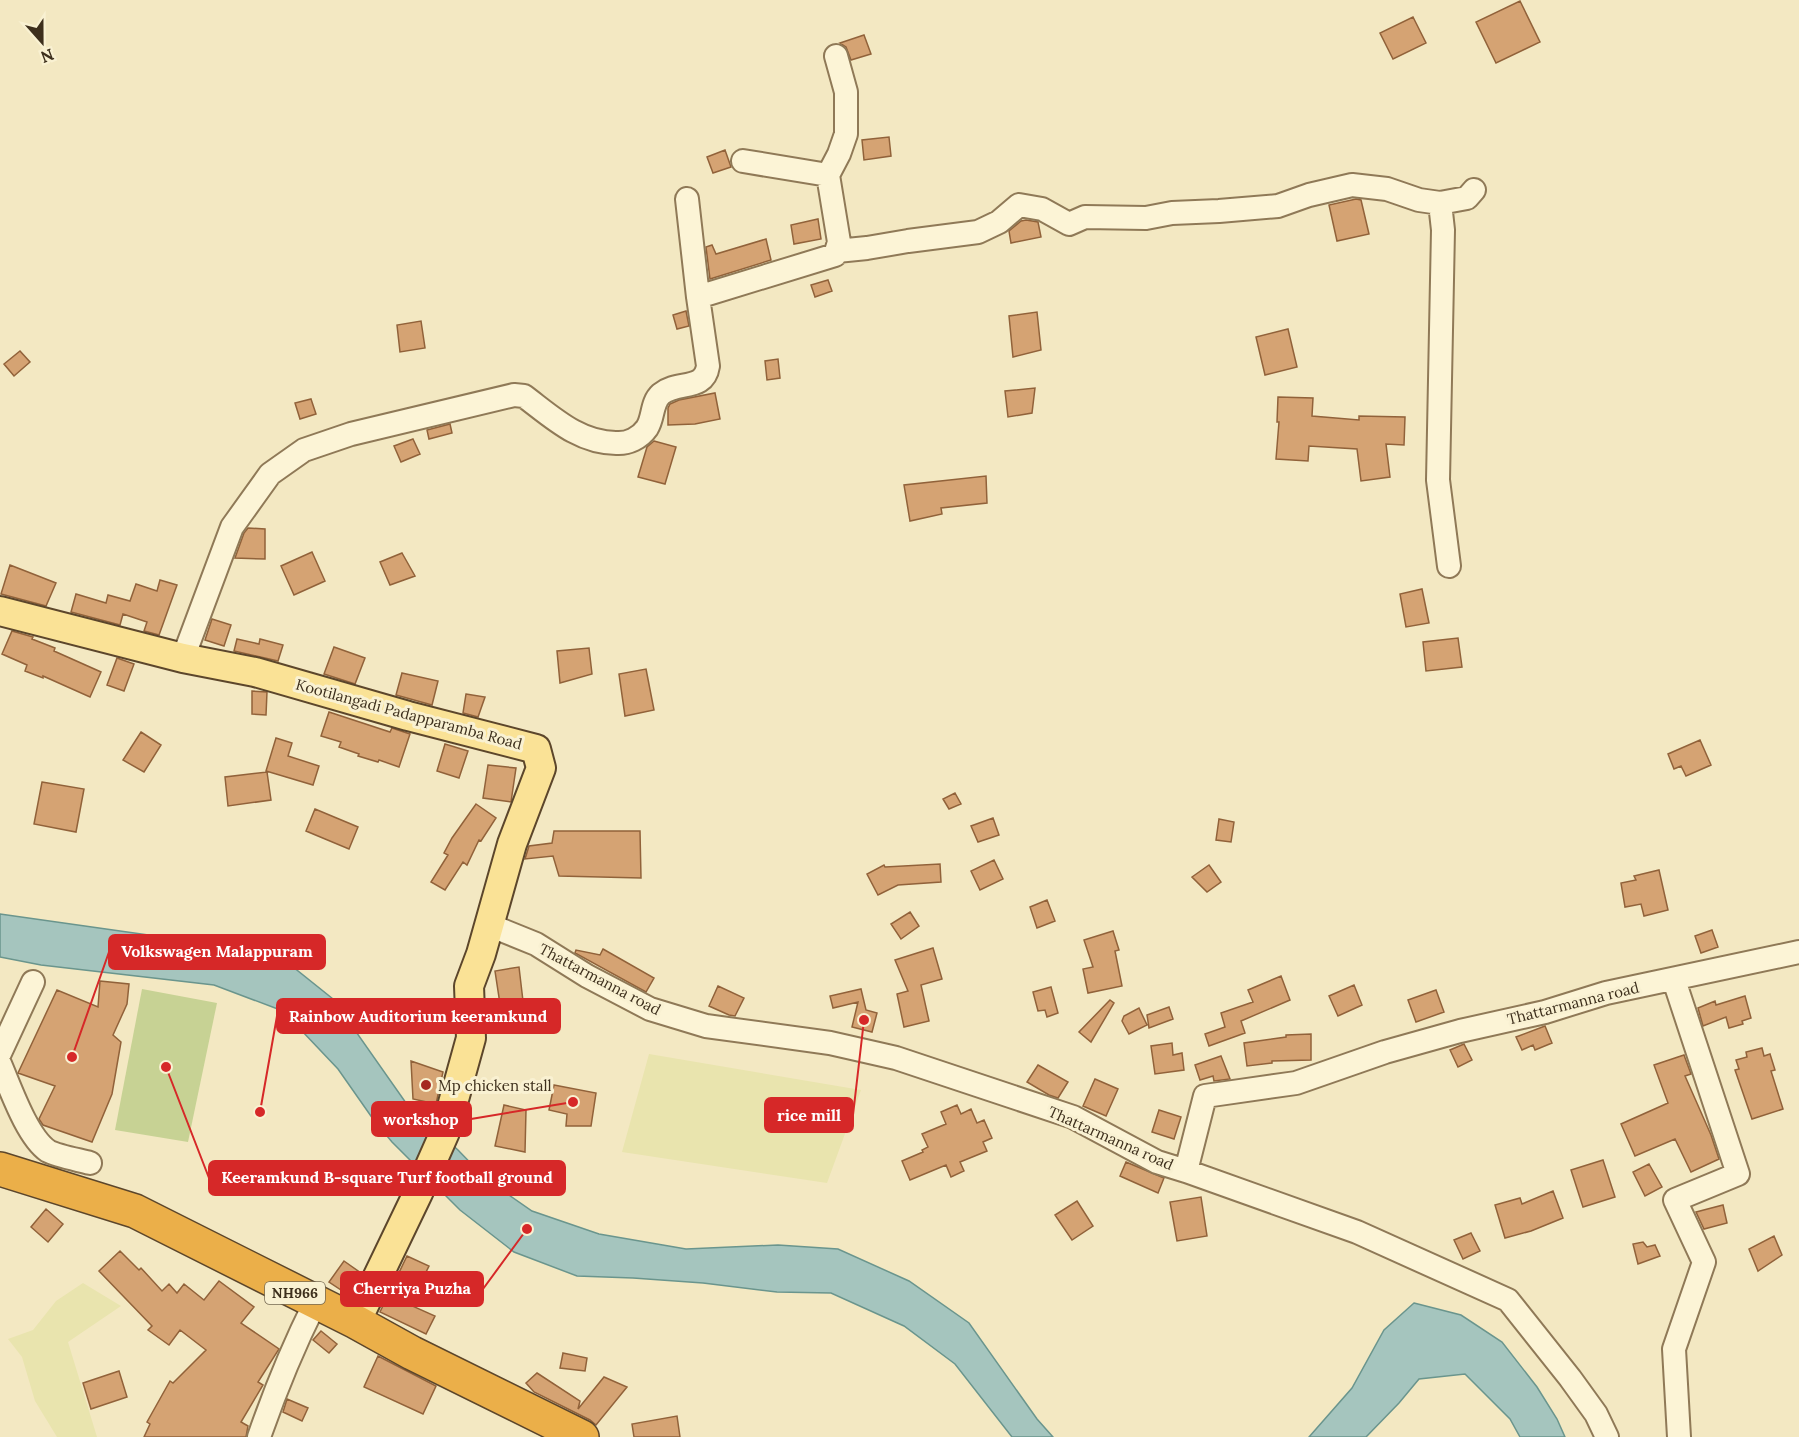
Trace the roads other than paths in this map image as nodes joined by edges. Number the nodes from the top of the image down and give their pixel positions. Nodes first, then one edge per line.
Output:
1 (836, 56) dead end
2 (743, 161) dead end
3 (828, 175) junction
4 (1474, 190) dead end
5 (687, 199) dead end
6 (1440, 203) junction
7 (837, 251) junction
8 (698, 297) junction
9 (1449, 566) dead end
10 (0, 611) edge
11 (183, 658) junction
12 (489, 925) junction
13 (1799, 952) edge
14 (1674, 980) junction
15 (33, 982) dead end
16 (0, 1053) edge
17 (0, 1064) edge
18 (48, 1150) junction
19 (90, 1163) dead end
20 (0, 1169) edge
21 (1186, 1170) junction
22 (37, 1181) junction
23 (315, 1303) junction
24 (356, 1322) junction
25 (259, 1437) edge
26 (582, 1437) edge
27 (1608, 1437) edge
28 (1679, 1437) edge

1 - 3 street
2 - 3 street
3 - 7 street
4 - 6 street
5 - 8 street
6 - 7 street
6 - 9 street
7 - 8 street
8 - 11 street
10 - 11 main road, Kootilangadi Padapparamba Road
11 - 12 main road, Kootilangadi Padapparamba Road
12 - 21 street, Thattarmanna road
12 - 24 main road, Kootilangadi Padapparamba Road
13 - 14 street, Thattarmanna road
14 - 21 street, Thattarmanna road
14 - 28 street
15 - 16 street
17 - 18 street
18 - 19 street
18 - 22 street
20 - 22 highway, NH966
21 - 27 street
22 - 23 highway, NH966
23 - 24 highway, NH966
23 - 25 street
24 - 26 highway, NH966

